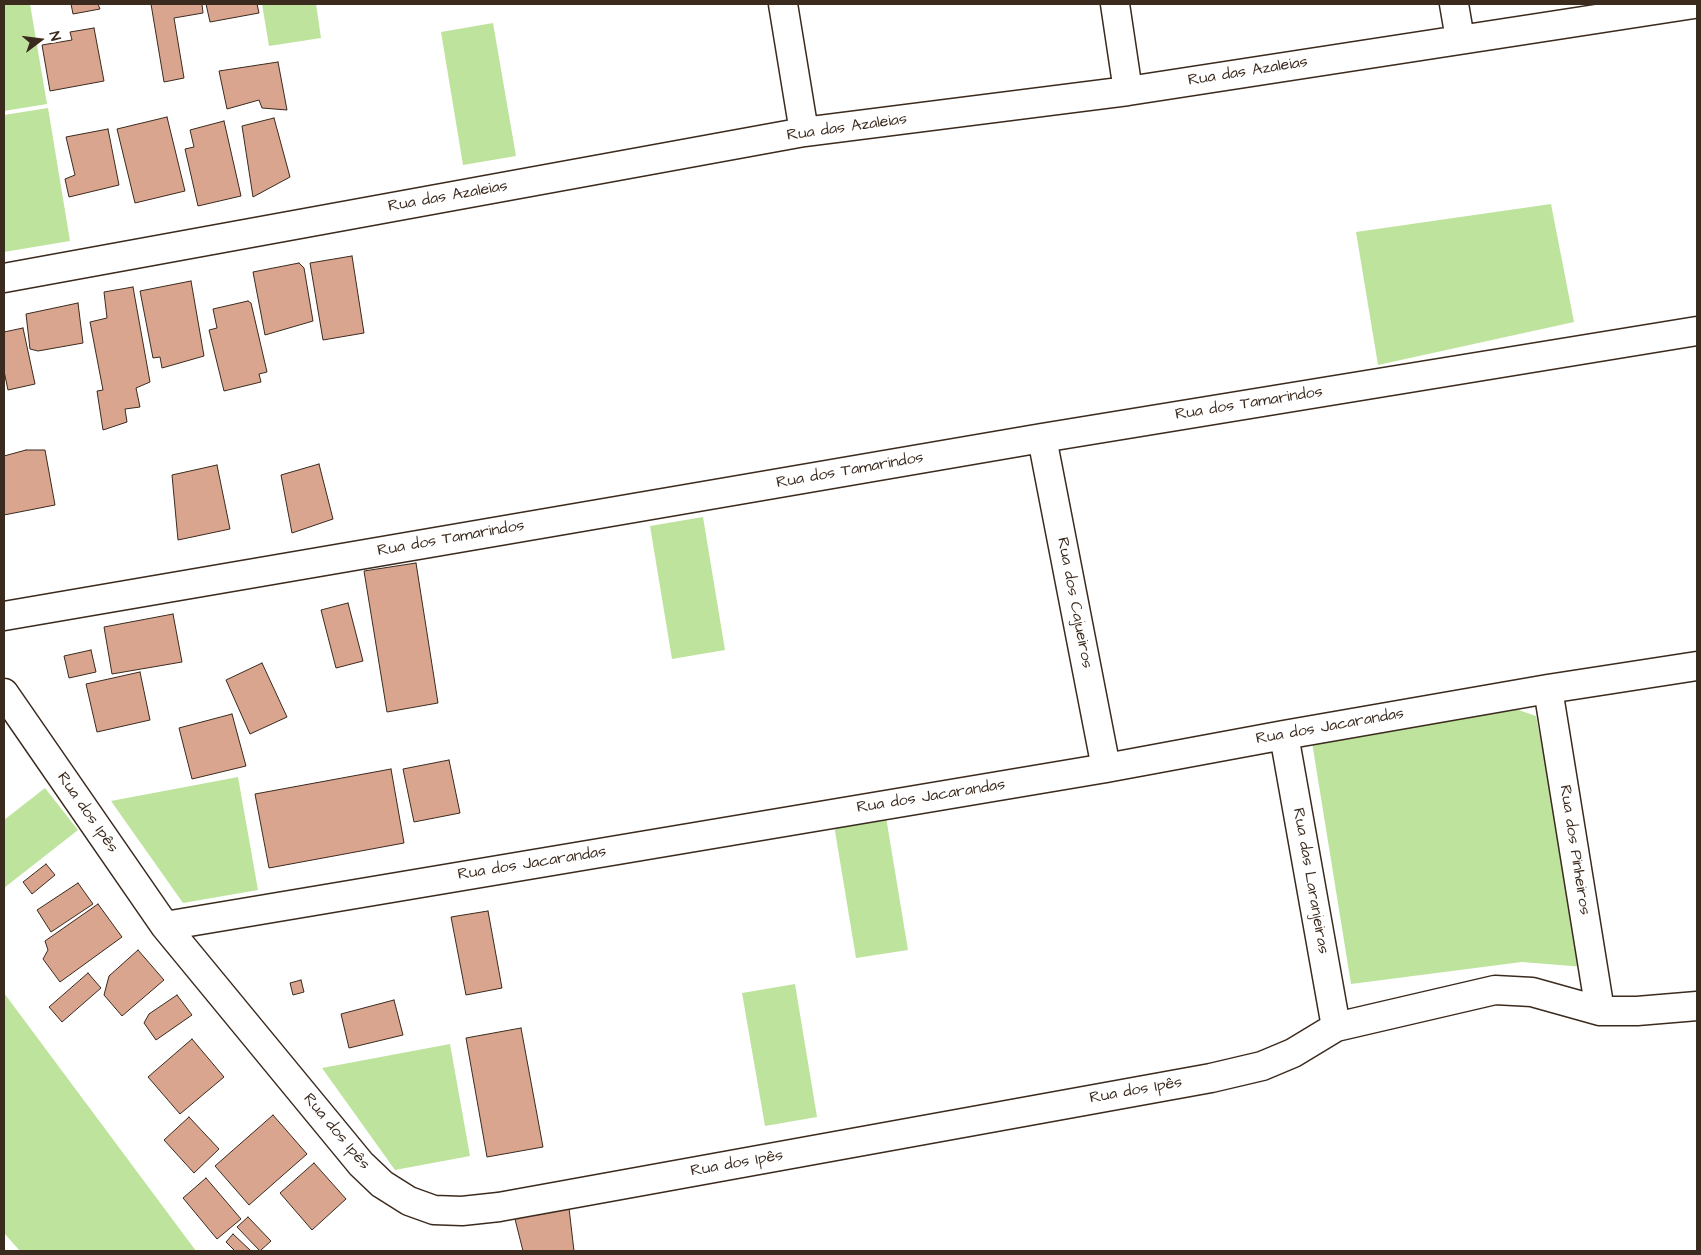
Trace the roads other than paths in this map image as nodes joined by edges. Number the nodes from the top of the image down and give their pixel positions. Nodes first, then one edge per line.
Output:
1 (783, 4) edge
2 (1115, 4) edge
3 (1454, 4) edge
4 (1694, 4) edge
5 (1460, 39) junction
6 (1128, 91) junction
7 (804, 132) junction
8 (4, 278) edge
9 (1697, 331) edge
10 (1042, 438) junction
11 (4, 616) edge
12 (1697, 666) edge
13 (1548, 689) junction
14 (4, 693) edge
15 (1284, 735) junction
16 (1106, 768) junction
17 (165, 926) junction
18 (1697, 1006) edge
19 (1600, 1011) junction
20 (1336, 1027) junction

1 - 7 street
2 - 6 street
3 - 5 street
4 - 5 street, Rua das Azaleias
5 - 6 street, Rua das Azaleias
6 - 7 street, Rua das Azaleias
7 - 8 street, Rua das Azaleias
9 - 10 street, Rua dos Tamarindos
10 - 11 street, Rua dos Tamarindos
10 - 16 street, Rua dos Cajueiros
12 - 13 street, Rua dos Jacarandas
13 - 15 street, Rua dos Jacarandas
13 - 19 street, Rua dos Pinheiros
14 - 17 street, Rua dos Ipês
15 - 16 street, Rua dos Jacarandas
15 - 20 street, Rua das Laranjeiras
16 - 17 street, Rua dos Jacarandas
17 - 20 street, Rua dos Ipês
18 - 19 street, Rua dos Ipês
19 - 20 street, Rua dos Ipês

